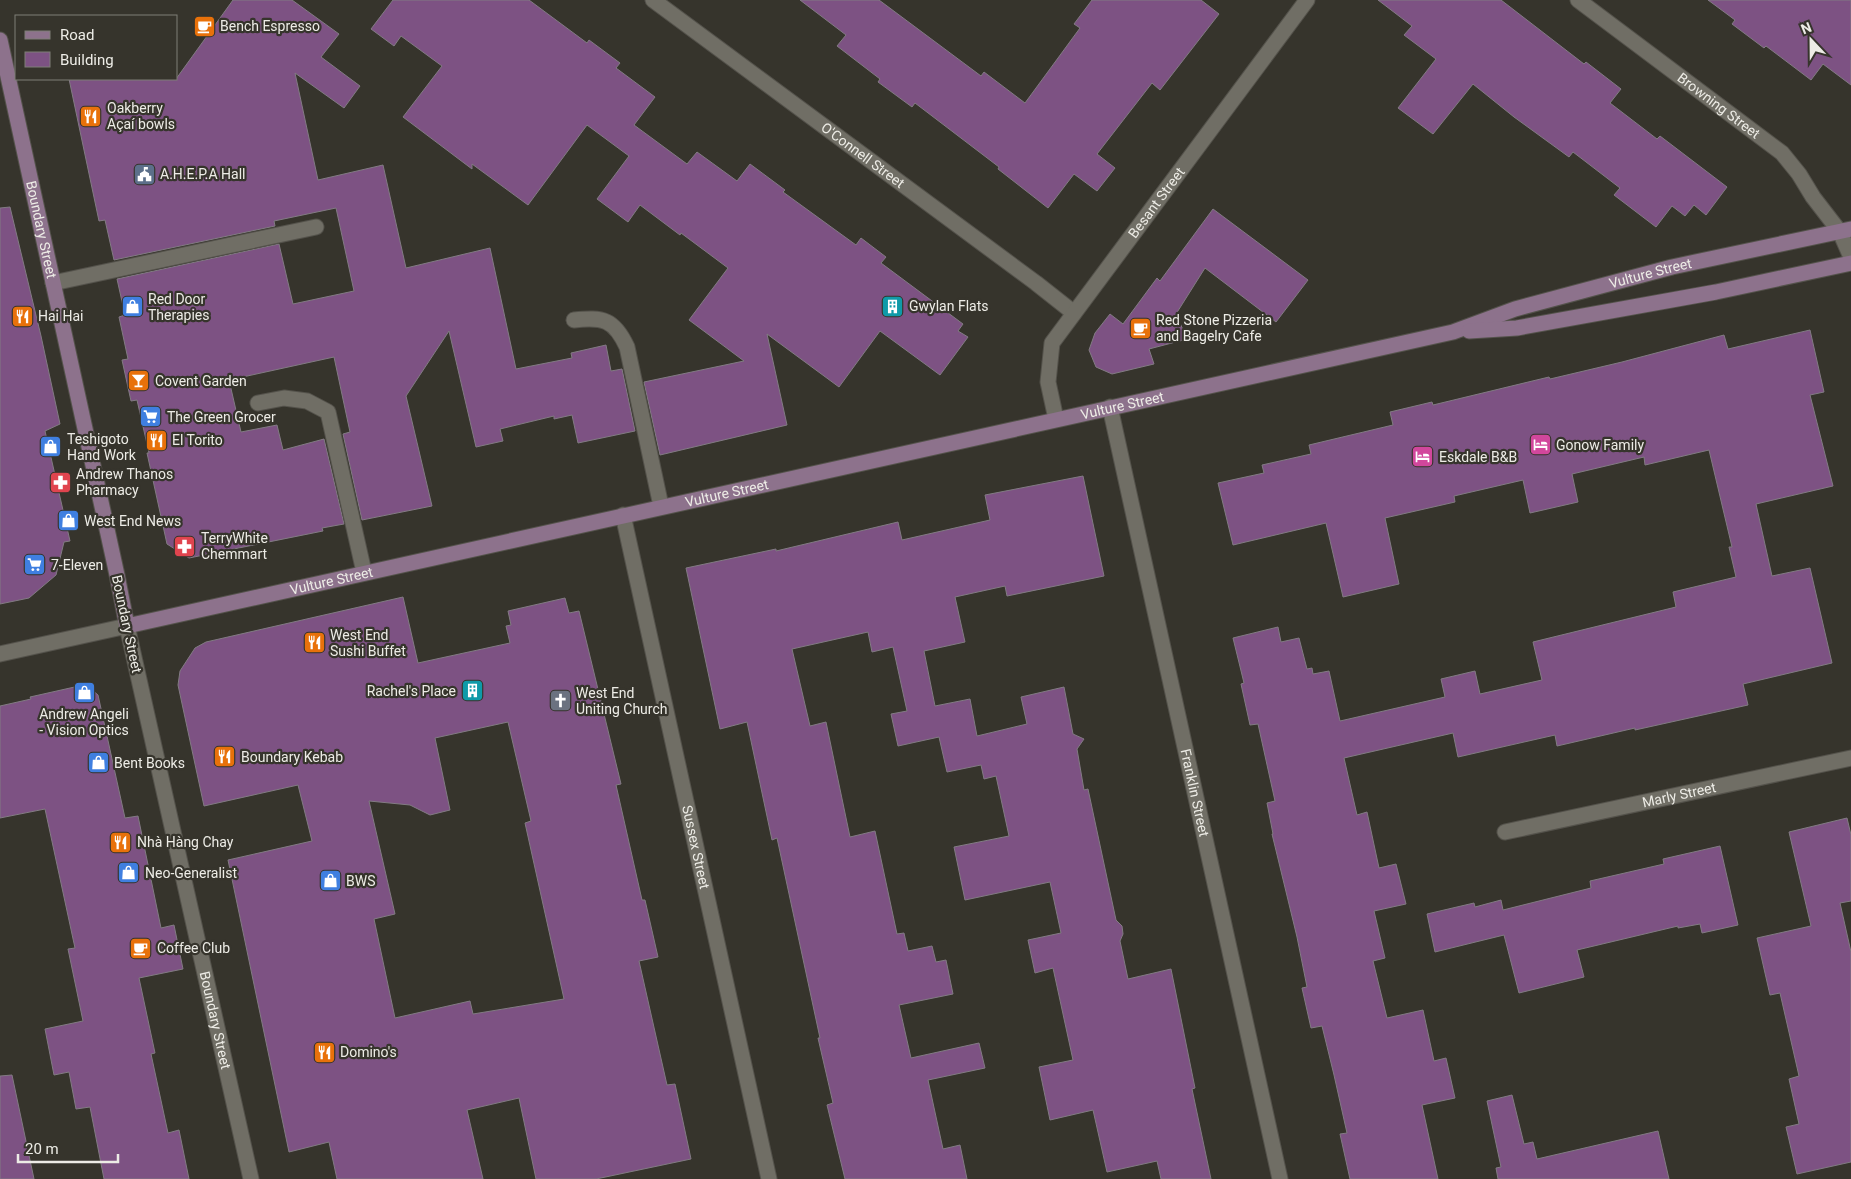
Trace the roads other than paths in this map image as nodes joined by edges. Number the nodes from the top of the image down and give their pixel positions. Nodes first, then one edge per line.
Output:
1 (653, 0) edge
2 (1307, 0) edge
3 (1578, 0) edge
4 (0, 40) edge
5 (316, 228) dead end
6 (1845, 230) edge
7 (1851, 257) edge
8 (1851, 263) edge
9 (54, 283) junction
10 (1074, 312) junction
11 (574, 320) dead end
12 (1453, 332) junction
13 (258, 403) dead end
14 (1110, 406) junction
15 (1056, 419) junction
16 (661, 506) junction
17 (623, 515) junction
18 (364, 572) junction
19 (127, 626) junction
20 (0, 654) edge
21 (1851, 758) edge
22 (1505, 832) dead end
23 (251, 1179) edge
24 (769, 1179) edge
25 (1280, 1179) edge

1 - 10 street, O'Connell Street
2 - 10 street, Besant Street
3 - 6 street, Browning Street
4 - 9 main road, Boundary Street
5 - 9 street
6 - 7 street, Browning Street
6 - 12 main road, Vulture Street
8 - 12 main road, Vulture Street
9 - 19 main road, Boundary Street
10 - 15 street, Besant Street
11 - 16 street
12 - 14 main road, Vulture Street
13 - 18 street
14 - 15 main road, Vulture Street
14 - 25 street, Franklin Street
15 - 16 main road, Vulture Street
16 - 17 main road, Vulture Street
17 - 18 main road, Vulture Street
17 - 24 street, Sussex Street
18 - 19 main road, Vulture Street
19 - 20 street, Vulture Street
19 - 23 street, Boundary Street
21 - 22 street, Marly Street

